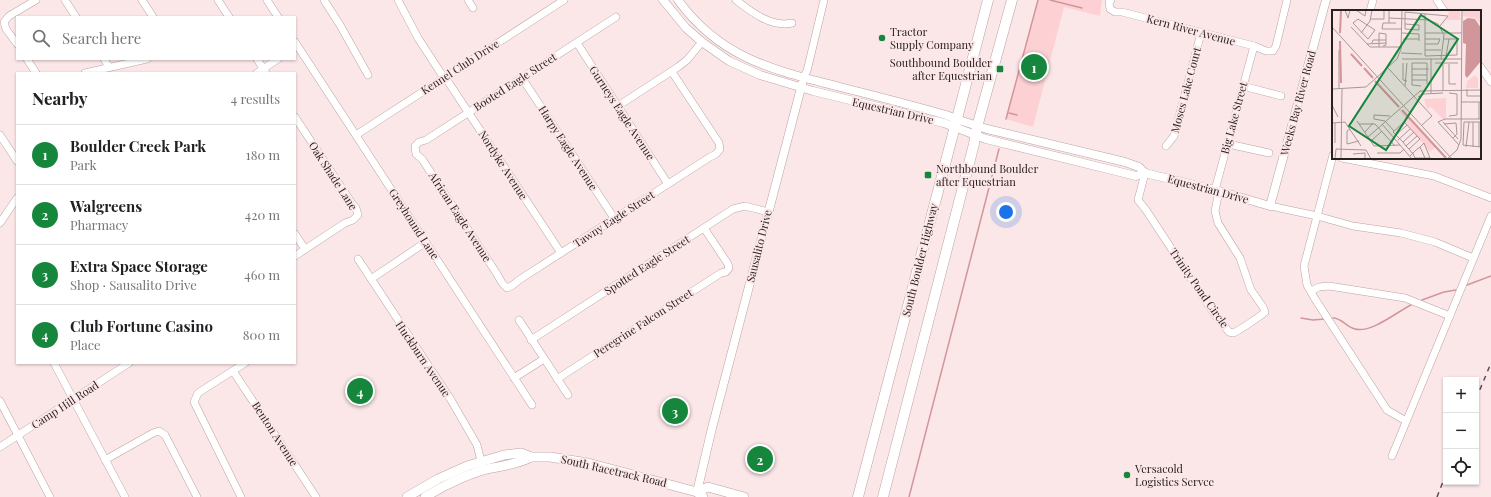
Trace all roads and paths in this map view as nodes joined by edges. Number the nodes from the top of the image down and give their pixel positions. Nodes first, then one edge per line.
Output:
1 (36, 0) edge
2 (65, 0) edge
3 (142, 0) edge
4 (218, 0) edge
5 (267, 0) edge
6 (324, 0) edge
7 (398, 0) edge
8 (468, 0) edge
9 (564, 0) edge
10 (663, 0) edge
11 (678, 0) edge
12 (736, 0) edge
13 (824, 0) edge
14 (988, 0) edge
15 (1012, 0) edge
16 (1110, 0) edge
17 (1287, 0) edge
18 (1326, 0) edge
19 (1373, 0) edge
20 (1436, 0) edge
21 (473, 8) dead end
22 (1370, 10) edge
23 (1443, 10) edge
24 (75, 16) edge
25 (152, 16) edge
26 (226, 16) edge
27 (277, 16) edge
28 (616, 17) dead end
29 (792, 23) dead end
30 (1201, 33) junction
31 (702, 42) junction
32 (16, 43) edge
33 (577, 43) junction
34 (296, 45) edge
35 (1254, 46) junction
36 (28, 60) edge
37 (105, 60) edge
38 (142, 60) edge
39 (258, 60) edge
40 (277, 60) edge
41 (109, 67) junction
42 (1481, 67) edge
43 (265, 71) edge
44 (35, 72) edge
45 (89, 72) edge
46 (672, 72) junction
47 (368, 75) dead end
48 (444, 77) junction
49 (522, 78) junction
50 (804, 78) junction
51 (1491, 82) edge
52 (1243, 86) junction
53 (801, 88) junction
54 (1281, 96) dead end
55 (618, 106) junction
56 (469, 112) junction
57 (296, 119) edge
58 (955, 123) junction
59 (976, 131) junction
60 (0, 135) edge
61 (356, 135) junction
62 (1228, 144) junction
63 (414, 146) joint
64 (1166, 146) dead end
65 (1270, 153) dead end
66 (16, 159) edge
67 (1332, 159) edge
68 (1347, 159) edge
69 (1145, 173) junction
70 (668, 184) junction
71 (1217, 191) junction
72 (1491, 198) edge
73 (16, 199) edge
74 (1270, 206) junction
75 (768, 212) junction
76 (1317, 216) junction
77 (1491, 216) edge
78 (614, 218) junction
79 (0, 223) edge
80 (704, 228) junction
81 (296, 236) edge
82 (426, 242) junction
83 (305, 249) junction
84 (561, 253) junction
85 (296, 255) edge
86 (1474, 258) junction
87 (358, 260) dead end
88 (371, 279) junction
89 (507, 288) joint
90 (1311, 291) junction
91 (1450, 316) junction
92 (519, 320) dead end
93 (531, 340) junction
94 (544, 359) junction
95 (55, 364) edge
96 (127, 364) edge
97 (244, 364) edge
98 (233, 371) junction
99 (514, 378) junction
100 (557, 378) junction
101 (568, 395) dead end
102 (73, 399) junction
103 (0, 401) edge
104 (532, 405) dead end
105 (1406, 421) junction
106 (18, 435) junction
107 (0, 447) edge
108 (1392, 456) dead end
109 (531, 457) junction
110 (105, 460) junction
111 (481, 461) junction
112 (426, 494) edge
113 (700, 494) edge
114 (50, 497) edge
115 (125, 497) edge
116 (197, 497) edge
117 (241, 497) edge
118 (316, 497) edge
119 (407, 497) edge
120 (744, 497) edge
121 (858, 497) edge
122 (883, 497) edge

1 - 32 street
2 - 24 street
3 - 25 street
4 - 26 street
5 - 27 street
6 - 47 street
7 - 48 street, Nordyke Avenue
8 - 21 street
9 - 48 street, Kennel Club Drive
10 - 31 street, Equestrian Drive
11 - 50 street, Equestrian Drive
12 - 29 street
13 - 50 street, Sausalito Drive
14 - 58 main road, South Boulder Highway
15 - 59 main road, South Boulder Highway
16 - 30 street, Kern River Avenue
17 - 35 street, Kern River Avenue
18 - 74 street, Weeks Bay River Road
19 - 22 street
20 - 23 street
28 - 33 street, Booted Eagle Street
30 - 35 street, Kern River Avenue
30 - 64 street, Moses Lake Court
31 - 46 street
31 - 53 street, Equestrian Drive
33 - 49 street, Booted Eagle Street
33 - 55 street, Gurneys Eagle Avenue
34 - 61 street, Greyhound Lane
35 - 52 street, Big Lake Street
36 - 44 street
37 - 41 street
38 - 41 street
39 - 43 street
40 - 43 street
41 - 45 street
42 - 51 street
46 - 55 street
46 - 70 street, Tawny Eagle Street
48 - 56 street, Nordyke Avenue
48 - 61 street, Kennel Club Drive
49 - 56 street, Booted Eagle Street
49 - 78 street, Harpy Eagle Avenue
50 - 53 street, Sausalito Drive
50 - 58 street, Equestrian Drive
52 - 54 street
52 - 62 street, Big Lake Street
53 - 58 street, Equestrian Drive
53 - 75 street, Sausalito Drive
55 - 70 street, Gurneys Eagle Avenue
56 - 63 street, Booted Eagle Street
56 - 84 street, Nordyke Avenue
57 - 83 street, Oak Shade Lane
58 - 59 street, Equestrian Drive
58 - 121 main road, South Boulder Highway
59 - 69 street, Equestrian Drive
59 - 122 main road, South Boulder Highway
60 - 66 street
61 - 82 street, Greyhound Lane
62 - 65 street
62 - 71 street, Big Lake Street
63 - 89 street, African Eagle Avenue
67 - 76 street
68 - 72 street
69 - 71 street, Equestrian Drive
69 - 71 street, Trinity Pond Circle
70 - 78 street, Tawny Eagle Street
71 - 74 street, Equestrian Drive
73 - 79 street
74 - 76 street
75 - 80 street, Spotted Eagle Street
75 - 113 street, Sausalito Drive
76 - 86 street
76 - 90 street
77 - 86 street
78 - 84 street, Tawny Eagle Street
80 - 93 street, Spotted Eagle Street
80 - 100 street, Peregrine Falcon Street
81 - 83 street
82 - 88 street
82 - 99 street, Greyhound Lane
83 - 85 street
84 - 89 street, Tawny Eagle Street
86 - 91 street
87 - 88 street, Huckburn Avenue
88 - 111 street, Huckburn Avenue
90 - 91 street
90 - 105 street
91 - 105 street
92 - 93 street
93 - 94 street
94 - 99 street
94 - 100 street
95 - 102 street
96 - 102 street, Camp Hill Road
97 - 98 street
98 - 117 street
98 - 118 street, Benton Avenue
99 - 104 street, Greyhound Lane
100 - 101 street
102 - 106 street, Camp Hill Road
102 - 110 street
103 - 106 street
105 - 108 street
106 - 107 street, Camp Hill Road
106 - 114 street
109 - 111 main road, South Racetrack Road
109 - 112 main road, South Racetrack Road
109 - 113 main road, South Racetrack Road
110 - 115 street
110 - 116 street
111 - 112 main road, South Racetrack Road
112 - 119 main road, South Racetrack Road
113 - 120 main road, South Racetrack Road

